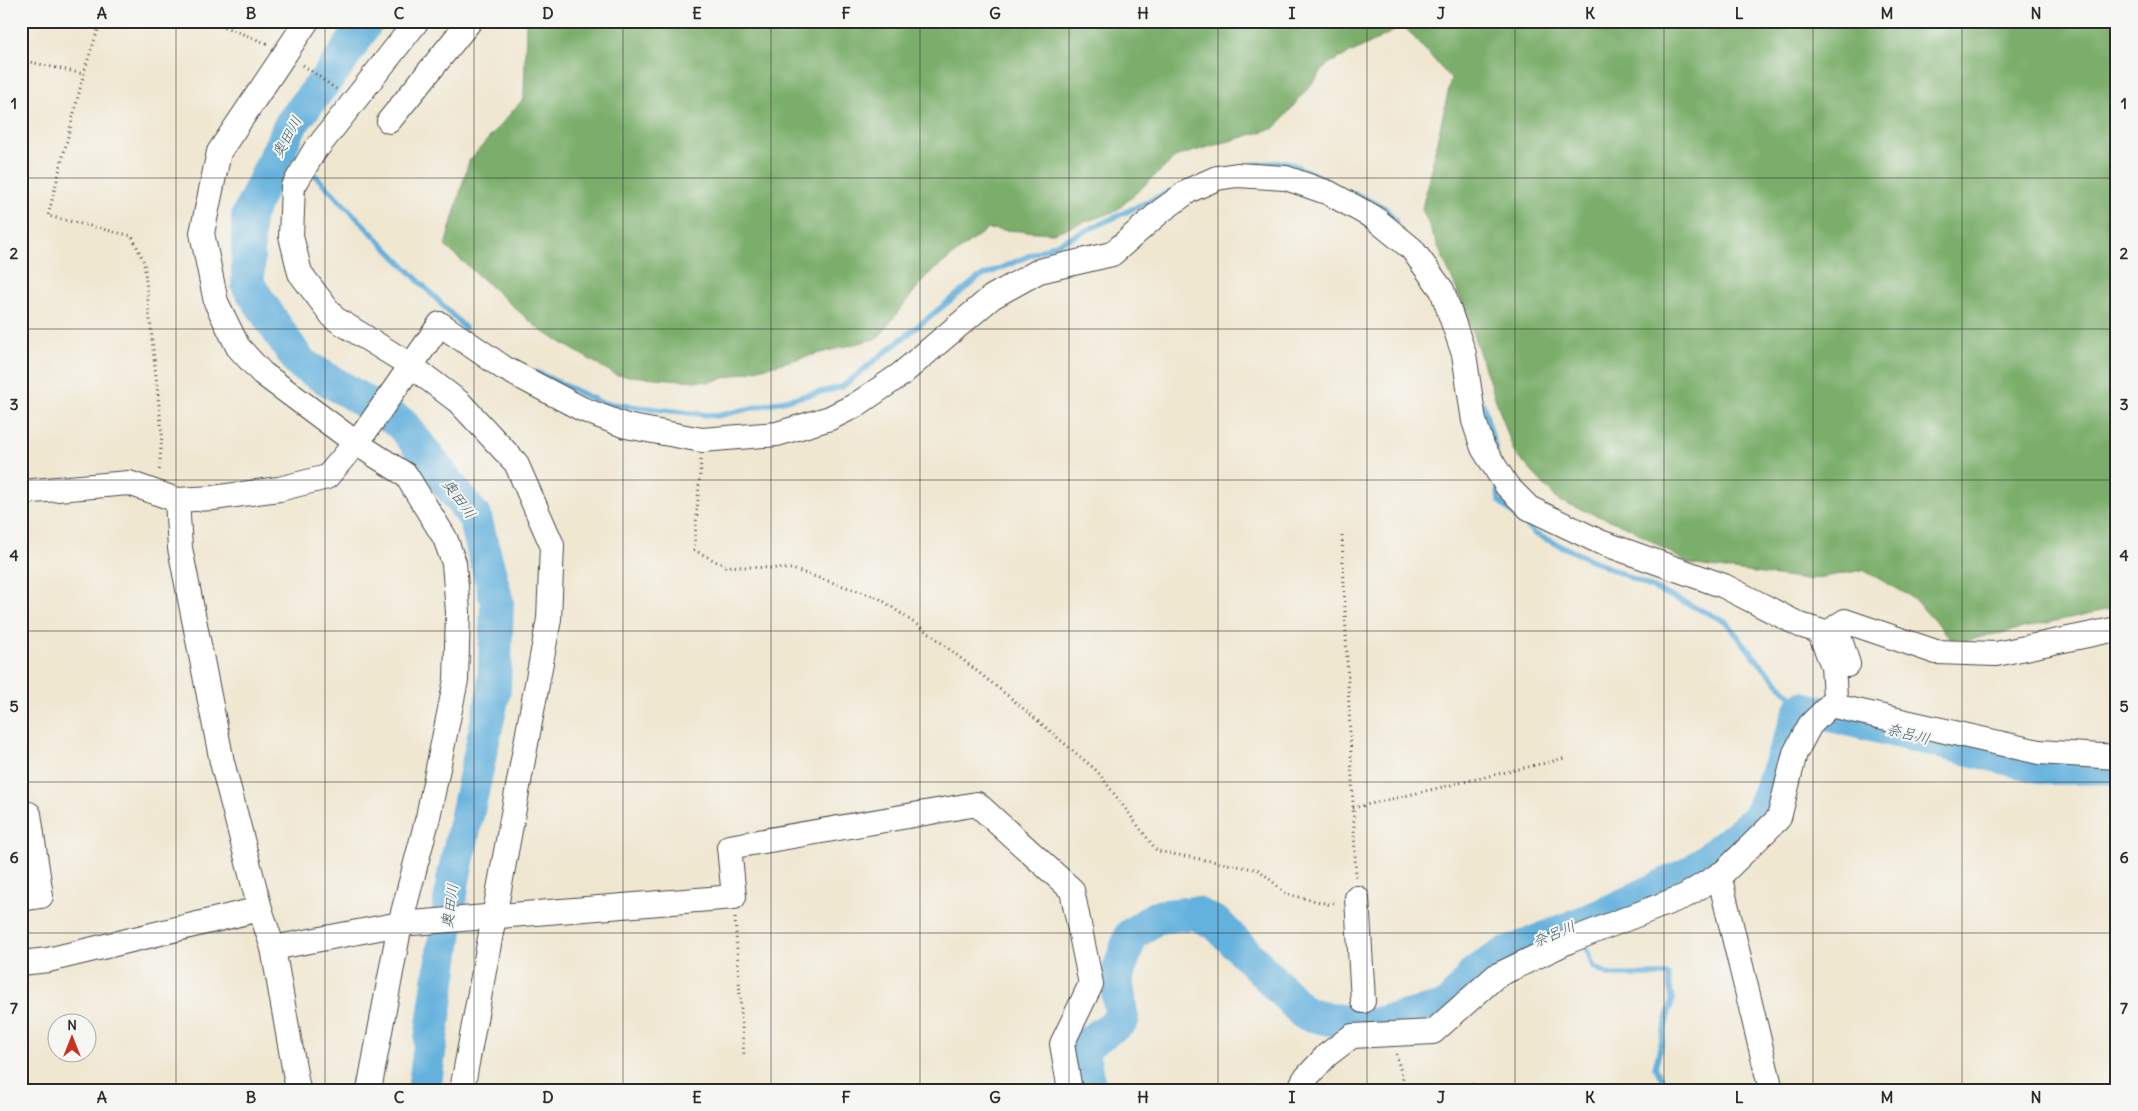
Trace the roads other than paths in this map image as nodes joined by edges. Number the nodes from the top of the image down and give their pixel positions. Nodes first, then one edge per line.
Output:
1 (306, 21) edge
2 (416, 21) edge
3 (470, 21) edge
4 (389, 121) dead end
5 (405, 372) junction
6 (360, 438) junction
7 (21, 492) edge
8 (167, 497) junction
9 (2117, 629) edge
10 (1834, 680) junction
11 (1830, 705) junction
12 (2117, 757) edge
13 (21, 816) edge
14 (1719, 875) junction
15 (1357, 898) road end
16 (21, 899) edge
17 (260, 909) junction
18 (487, 917) junction
19 (400, 924) junction
20 (273, 948) junction
21 (21, 963) edge
22 (1363, 1001) dead end
23 (298, 1090) edge
24 (369, 1090) edge
25 (462, 1090) edge
26 (1070, 1090) edge
27 (1299, 1090) edge
28 (1771, 1090) edge

1 - 6 street
2 - 5 street, bridge
3 - 4 street
5 - 6 street
5 - 10 street
5 - 18 street
6 - 8 street
6 - 19 street
7 - 8 street
8 - 17 street
9 - 10 street
10 - 11 street
11 - 12 street
11 - 14 street
13 - 16 street
14 - 27 street
14 - 28 street
15 - 22 street
17 - 20 street
17 - 21 street
18 - 19 street
18 - 25 street
18 - 26 street
19 - 20 street
19 - 24 street
20 - 23 street

